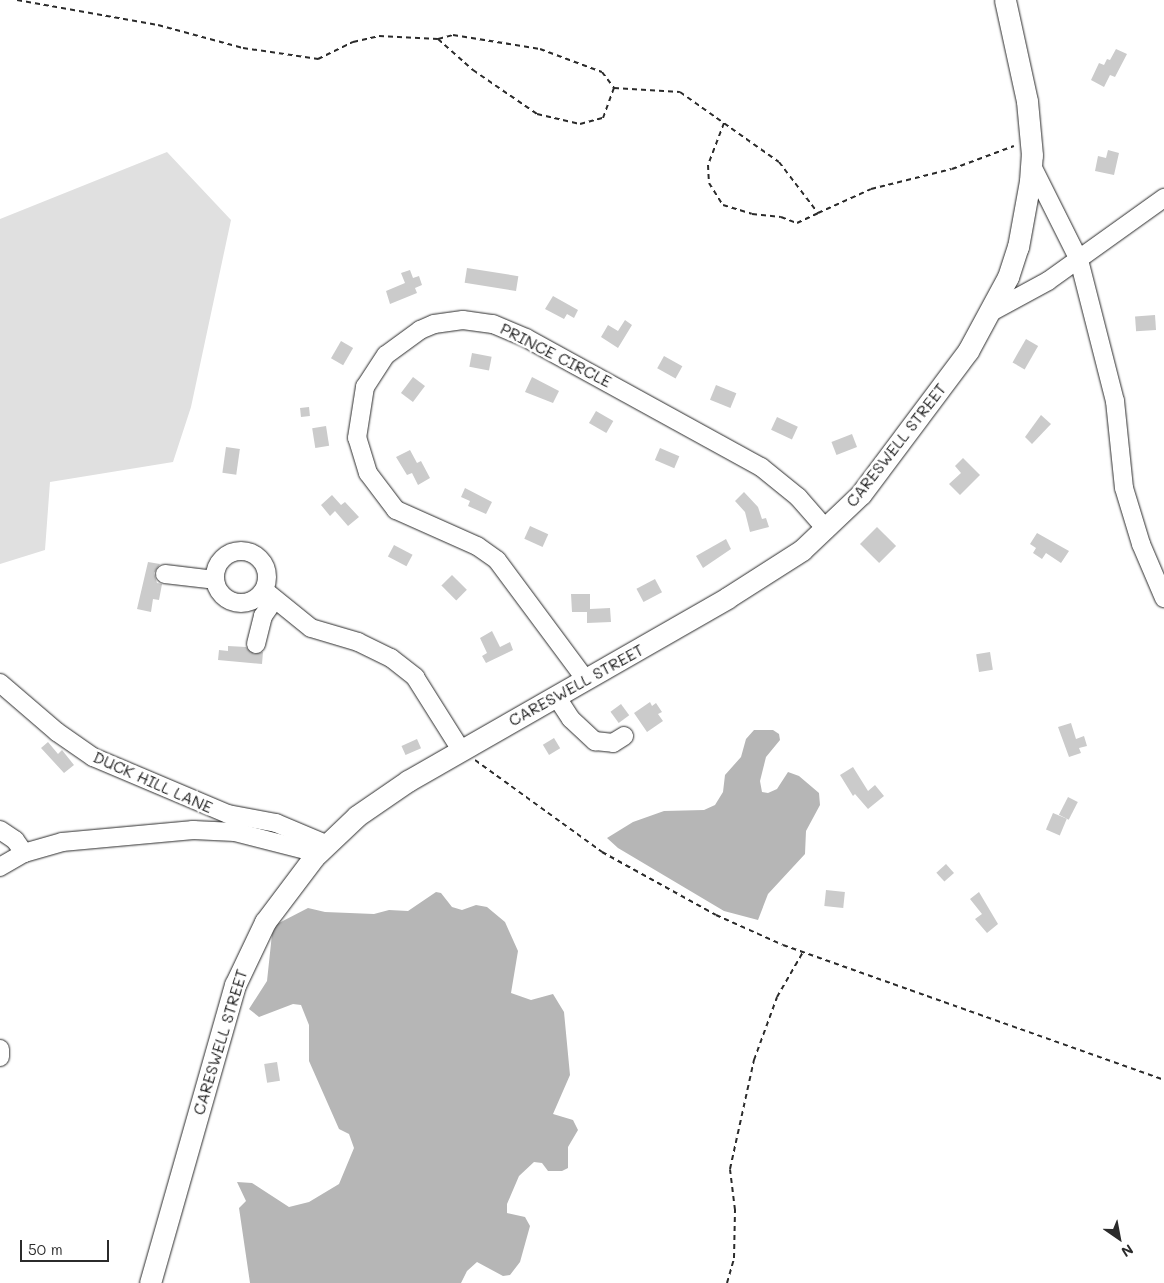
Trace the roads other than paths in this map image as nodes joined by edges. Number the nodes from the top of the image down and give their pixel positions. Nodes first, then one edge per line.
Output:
1 (1005, 0) edge
2 (1031, 154) junction
3 (1162, 206) edge
4 (1079, 260) junction
5 (991, 312) junction
6 (826, 529) junction
7 (165, 574) dead end
8 (215, 580) junction
9 (269, 595) junction
10 (1164, 598) edge
11 (256, 644) dead end
12 (586, 680) junction
13 (0, 683) edge
14 (556, 696) junction
15 (624, 736) dead end
16 (461, 750) junction
17 (0, 830) edge
18 (321, 848) junction
19 (24, 852) junction
20 (0, 866) edge
21 (0, 1049) edge
22 (0, 1057) edge
23 (150, 1283) edge

1 - 2 main road
2 - 4 street
2 - 5 main road
3 - 4 street, CARESWELL STREET
4 - 5 street, CARESWELL STREET
4 - 10 street
5 - 6 main road, CARESWELL STREET
6 - 12 main road, CARESWELL STREET
6 - 12 street, PRINCE CIRCLE
7 - 8 street
8 - 9 street
8 - 9 street
9 - 11 street
9 - 16 street
12 - 14 main road, CARESWELL STREET
13 - 18 street, DUCK HILL LANE
14 - 15 street
14 - 16 main road, CARESWELL STREET
16 - 18 main road, CARESWELL STREET
17 - 19 street
18 - 19 street
18 - 23 main road, CARESWELL STREET
19 - 20 street
21 - 22 street

